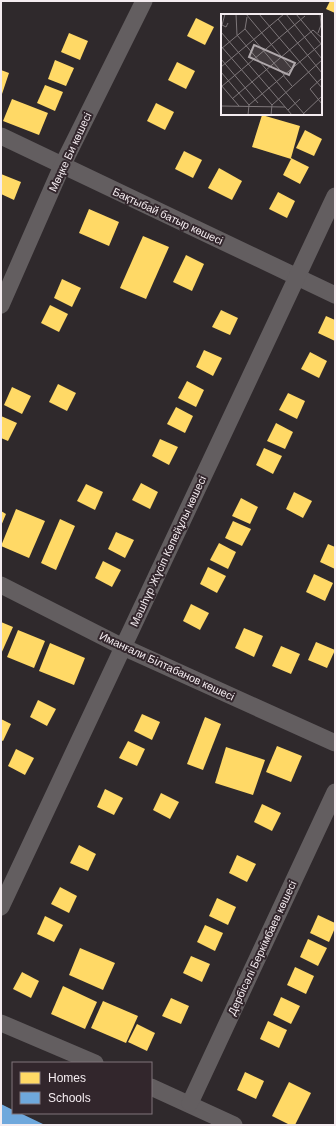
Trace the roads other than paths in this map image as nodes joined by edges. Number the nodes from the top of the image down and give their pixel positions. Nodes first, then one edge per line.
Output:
1 (144, 1) edge
2 (1, 136) edge
3 (62, 166) junction
4 (335, 196) edge
5 (297, 276) junction
6 (335, 295) edge
7 (1, 305) edge
8 (1, 585) edge
9 (123, 647) junction
10 (335, 743) edge
11 (335, 792) edge
12 (1, 907) edge
13 (1, 1023) edge
14 (93, 1062) edge
15 (152, 1087) edge
16 (190, 1103) junction
17 (234, 1125) edge

1 - 3 street, Мөңке Би көшесі
2 - 3 street, Бақтыбай батыр көшесі
3 - 5 street, Бақтыбай батыр көшесі
3 - 7 street, Мөңке Би көшесі
4 - 5 street, Мәшһүр Жүсіп Көпейұлы көшесі
5 - 6 street, Бақтыбай батыр көшесі
5 - 9 street, Мәшһүр Жүсіп Көпейұлы көшесі
8 - 9 street, Иманғали Білтабанов көшесі
9 - 10 street, Иманғали Білтабанов көшесі
9 - 12 street, Мәшһүр Жүсіп Көпейұлы көшесі
11 - 16 street, Дербісәлі Беркімбаев көшесі
13 - 14 street
15 - 16 street
16 - 17 street

